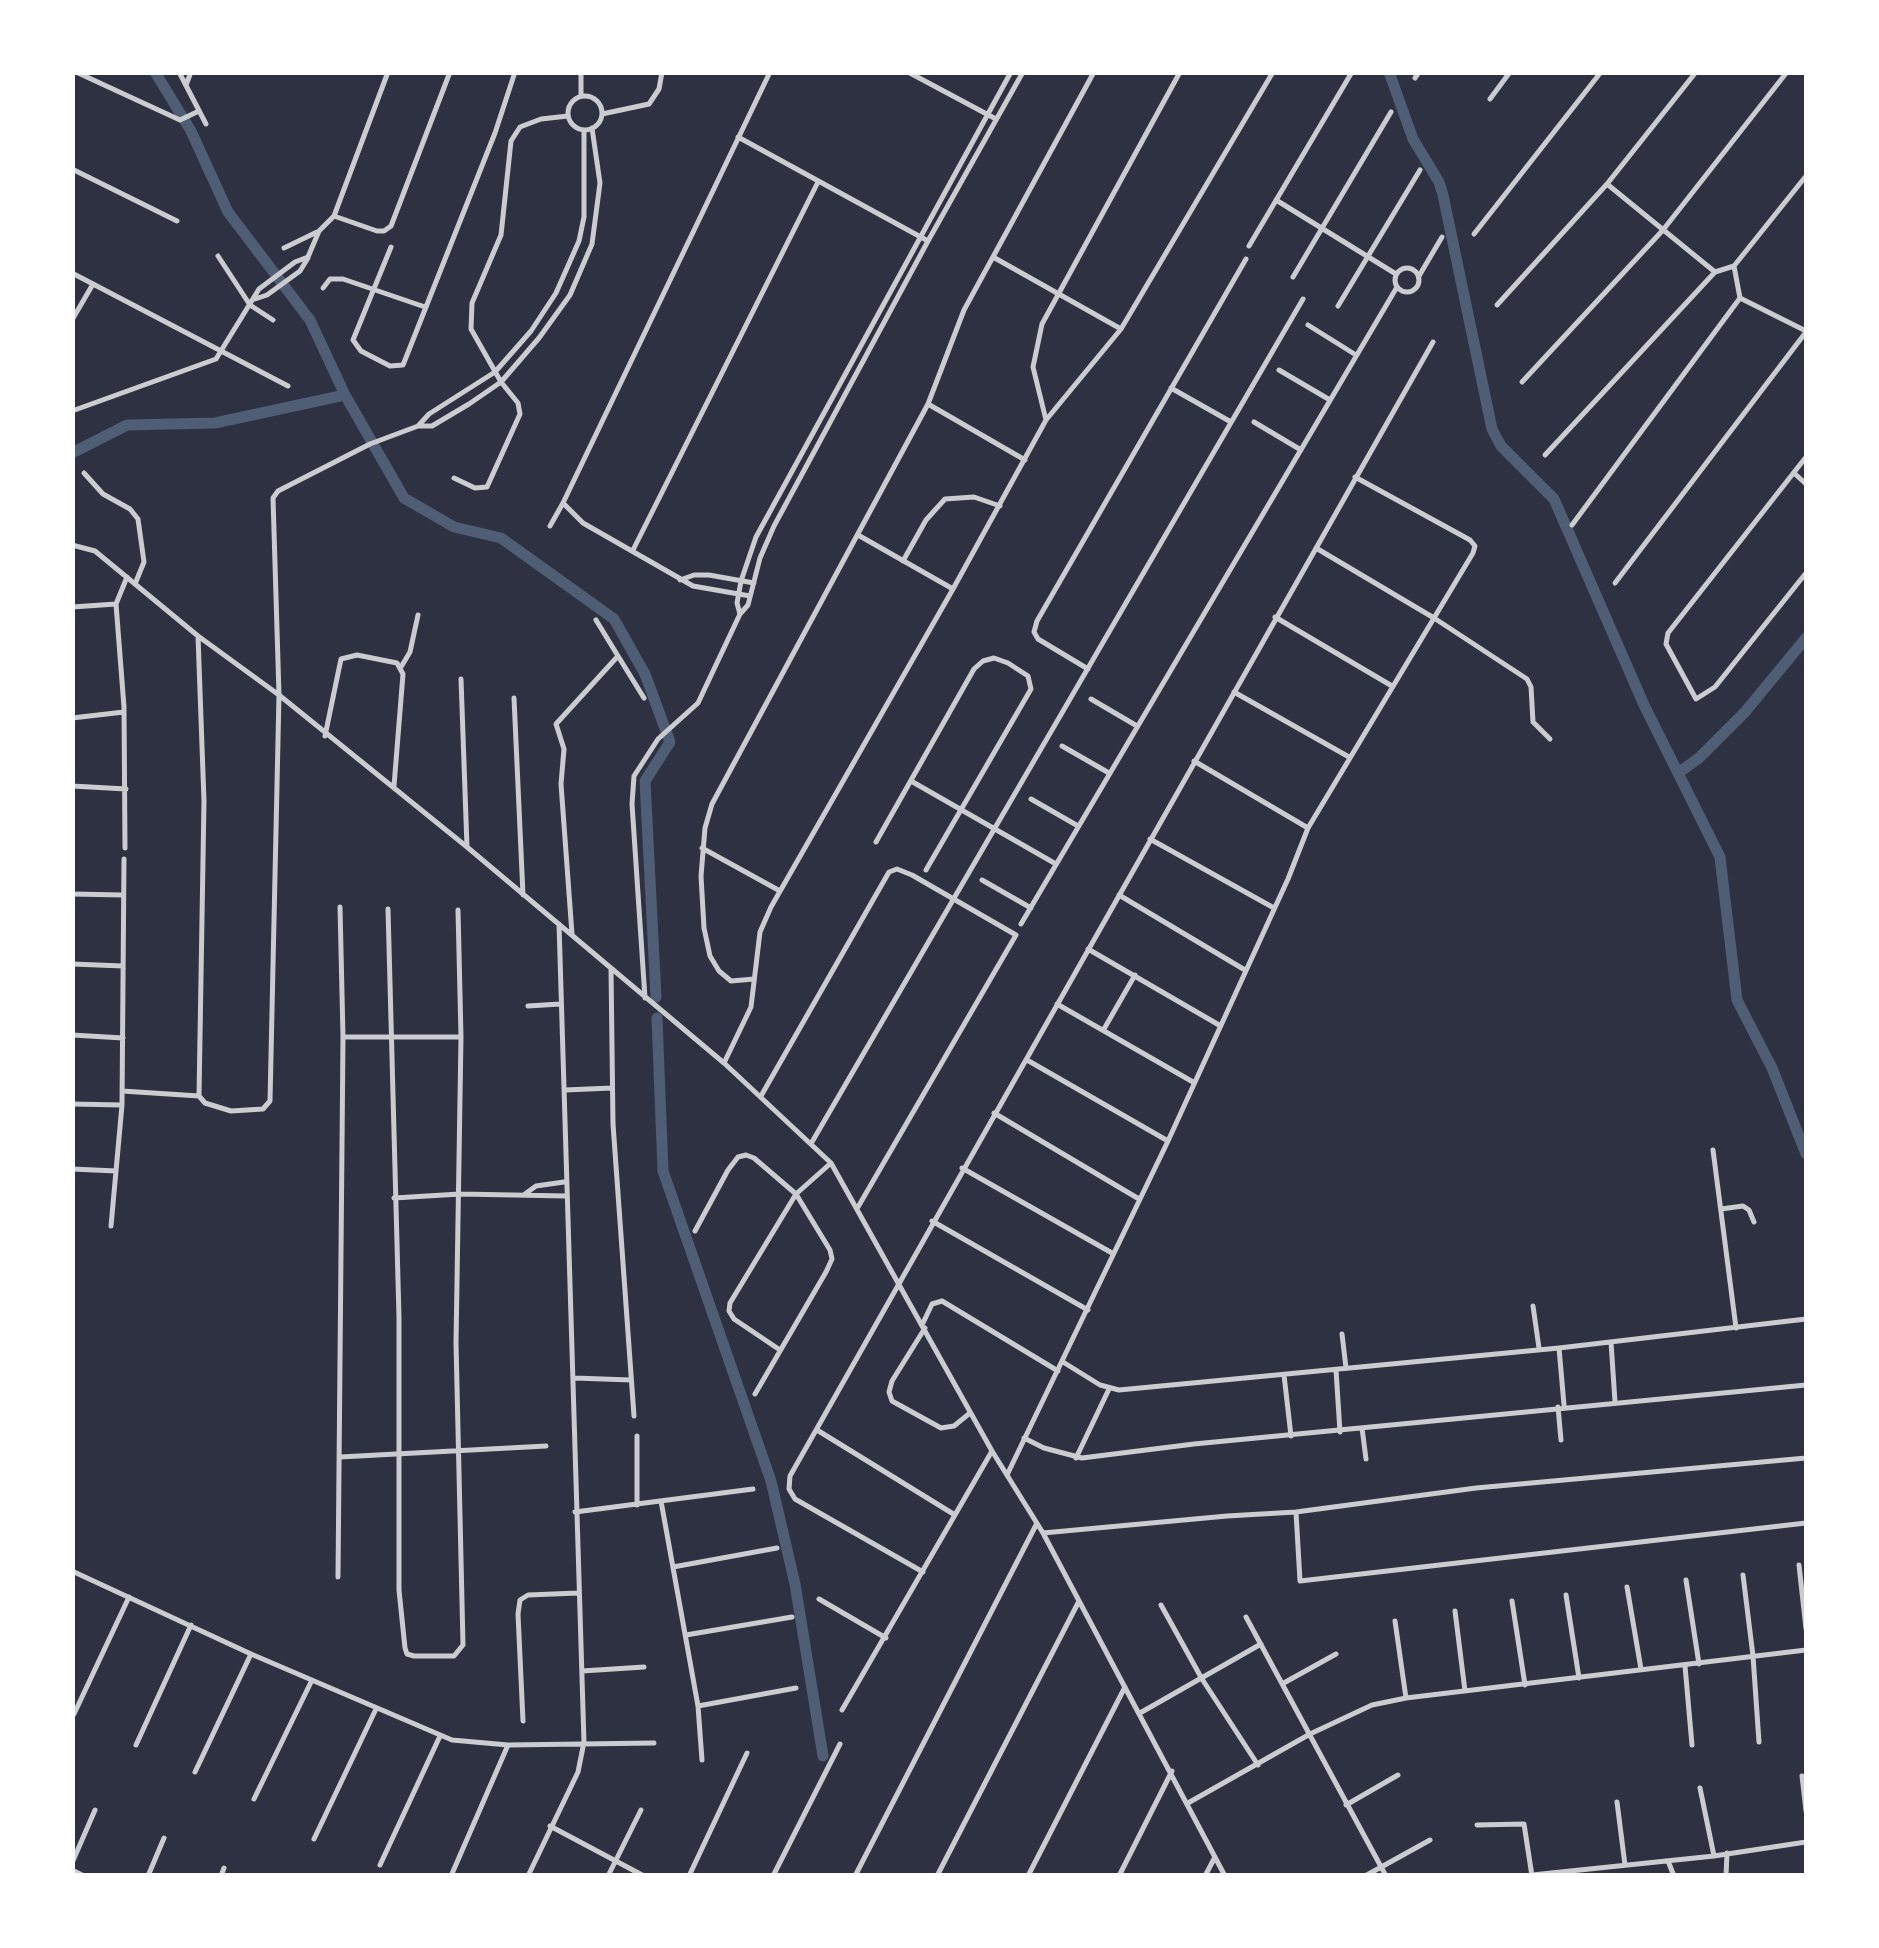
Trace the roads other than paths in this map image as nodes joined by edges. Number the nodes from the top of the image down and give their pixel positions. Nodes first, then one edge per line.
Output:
1 (76, 72) edge
2 (179, 72) edge
3 (191, 72) edge
4 (388, 72) edge
5 (450, 72) edge
6 (516, 72) edge
7 (581, 72) edge
8 (662, 72) edge
9 (770, 72) edge
10 (1011, 72) edge
11 (1024, 72) edge
12 (1094, 72) edge
13 (1180, 72) edge
14 (1273, 72) edge
15 (1352, 72) edge
16 (1510, 72) edge
17 (1601, 72) edge
18 (1696, 72) edge
19 (1787, 72) edge
20 (912, 73) edge
21 (186, 85) junction
22 (580, 96) junction
23 (1490, 99) dead end
24 (195, 112) junction
25 (1392, 112) dead end
26 (602, 114) junction
27 (986, 114) junction
28 (568, 116) junction
29 (996, 119) junction
30 (206, 124) dead end
31 (592, 128) junction
32 (584, 130) junction
33 (738, 137) junction
34 (72, 169) edge
35 (1420, 170) dead end
36 (1806, 176) edge
37 (818, 182) junction
38 (1606, 184) junction
39 (1276, 200) junction
40 (334, 216) junction
41 (177, 220) dead end
42 (1322, 227) junction
43 (319, 230) junction
44 (1663, 230) junction
45 (580, 234) junction
46 (1474, 234) dead end
47 (593, 236) junction
48 (920, 236) junction
49 (1442, 237) dead end
50 (928, 241) junction
51 (391, 246) dead end
52 (1249, 246) dead end
53 (284, 248) dead end
54 (218, 256) dead end
55 (1368, 256) junction
56 (308, 257) junction
57 (993, 257) junction
58 (1246, 259) dead end
59 (1734, 266) junction
60 (1714, 272) junction
61 (72, 273) edge
62 (1396, 274) junction
63 (1292, 276) dead end
64 (1419, 276) junction
65 (93, 284) junction
66 (1398, 287) junction
67 (323, 288) dead end
68 (375, 288) junction
69 (1057, 294) junction
70 (1740, 298) junction
71 (1303, 299) dead end
72 (251, 302) junction
73 (550, 304) junction
74 (1496, 304) dead end
75 (1338, 306) dead end
76 (425, 307) junction
77 (560, 312) junction
78 (72, 320) edge
79 (273, 320) dead end
80 (1308, 325) dead end
81 (1121, 329) junction
82 (1806, 331) edge
83 (1433, 342) dead end
84 (220, 352) junction
85 (1357, 355) junction
86 (1279, 370) dead end
87 (495, 372) junction
88 (501, 382) junction
89 (1522, 382) dead end
90 (288, 386) dead end
91 (1171, 388) junction
92 (1330, 400) junction
93 (928, 404) junction
94 (72, 411) edge
95 (1046, 420) junction
96 (1231, 422) junction
97 (1254, 422) dead end
98 (418, 426) junction
99 (1301, 450) junction
100 (1545, 455) dead end
101 (1806, 457) edge
102 (1025, 460) junction
103 (84, 473) dead end
104 (1794, 474) junction
105 (1356, 477) junction
106 (454, 478) dead end
107 (1806, 484) edge
108 (563, 503) junction
109 (1000, 506) junction
110 (550, 526) dead end
111 (1572, 526) dead end
112 (858, 535) junction
113 (72, 545) edge
114 (1314, 547) junction
115 (633, 551) junction
116 (902, 561) junction
117 (1806, 573) edge
118 (127, 577) junction
119 (680, 580) junction
120 (742, 580) junction
121 (1615, 582) dead end
122 (754, 583) junction
123 (135, 584) junction
124 (953, 590) junction
125 (739, 594) junction
126 (750, 596) junction
127 (116, 604) junction
128 (72, 607) edge
129 (740, 614) junction
130 (418, 616) dead end
131 (1275, 617) junction
132 (1434, 618) junction
133 (596, 620) dead end
134 (198, 636) junction
135 (618, 656) junction
136 (401, 667) junction
137 (1088, 669) junction
138 (462, 678) dead end
139 (1392, 686) junction
140 (1234, 692) junction
141 (279, 695) junction
142 (514, 698) dead end
143 (644, 698) dead end
144 (1090, 698) dead end
145 (124, 712) junction
146 (72, 718) edge
147 (1137, 726) junction
148 (325, 736) junction
149 (1550, 739) dead end
150 (1062, 746) dead end
151 (1349, 757) junction
152 (1194, 761) junction
153 (1109, 773) junction
154 (911, 780) junction
155 (72, 786) edge
156 (394, 788) junction
157 (126, 789) junction
158 (1031, 799) dead end
159 (962, 810) junction
160 (1078, 826) junction
161 (995, 828) junction
162 (1308, 828) junction
163 (1150, 838) junction
164 (876, 842) dead end
165 (466, 847) junction
166 (125, 848) dead end
167 (702, 848) junction
168 (124, 859) dead end
169 (1056, 864) junction
170 (926, 870) dead end
171 (982, 880) dead end
172 (780, 891) junction
173 (72, 894) edge
174 (122, 895) junction
175 (523, 895) junction
176 (1119, 895) junction
177 (954, 900) junction
178 (340, 907) dead end
179 (388, 908) dead end
180 (1031, 908) junction
181 (1274, 908) junction
182 (458, 910) dead end
183 (558, 924) junction
184 (1021, 924) dead end
185 (572, 937) junction
186 (1087, 948) junction
187 (72, 964) edge
188 (122, 966) junction
189 (611, 969) junction
190 (1245, 970) junction
191 (1135, 975) junction
192 (754, 979) junction
193 (645, 998) junction
194 (561, 1004) junction
195 (1056, 1004) junction
196 (528, 1006) dead end
197 (1219, 1025) junction
198 (1104, 1030) junction
199 (72, 1035) edge
200 (343, 1037) junction
201 (462, 1037) junction
202 (123, 1038) junction
203 (390, 1038) junction
204 (1026, 1060) junction
205 (724, 1063) junction
206 (1192, 1082) junction
207 (612, 1088) junction
208 (566, 1090) junction
209 (122, 1092) junction
210 (200, 1096) junction
211 (761, 1096) junction
212 (72, 1104) edge
213 (122, 1105) junction
214 (994, 1113) junction
215 (1168, 1140) junction
216 (812, 1142) junction
217 (1714, 1150) dead end
218 (831, 1162) junction
219 (962, 1168) junction
220 (72, 1170) edge
221 (116, 1171) junction
222 (565, 1182) junction
223 (460, 1194) junction
224 (524, 1194) junction
225 (796, 1194) junction
226 (566, 1196) junction
227 (394, 1198) junction
228 (1139, 1199) junction
229 (858, 1206) junction
230 (1721, 1209) junction
231 (932, 1221) junction
232 (1754, 1222) dead end
233 (111, 1226) dead end
234 (696, 1231) dead end
235 (1112, 1253) junction
236 (900, 1283) junction
237 (1533, 1306) dead end
238 (1088, 1310) junction
239 (1806, 1320) edge
240 (924, 1326) junction
241 (1736, 1328) junction
242 (1342, 1334) dead end
243 (1610, 1342) junction
244 (1539, 1348) junction
245 (1559, 1348) junction
246 (781, 1350) junction
247 (1063, 1362) junction
248 (1346, 1368) junction
249 (1336, 1369) junction
250 (1058, 1371) junction
251 (1284, 1374) junction
252 (573, 1378) junction
253 (631, 1380) junction
254 (1806, 1384) edge
255 (1109, 1389) junction
256 (756, 1394) dead end
257 (1614, 1402) junction
258 (1561, 1407) junction
259 (970, 1412) junction
260 (634, 1416) dead end
261 (1362, 1428) junction
262 (817, 1430) junction
263 (1340, 1432) junction
264 (637, 1436) dead end
265 (1291, 1437) junction
266 (1024, 1438) junction
267 (1562, 1440) dead end
268 (546, 1446) dead end
269 (459, 1451) junction
270 (992, 1451) junction
271 (400, 1454) junction
272 (340, 1457) junction
273 (1076, 1458) junction
274 (1806, 1458) edge
275 (1366, 1459) dead end
276 (1007, 1475) junction
277 (753, 1489) dead end
278 (661, 1502) junction
279 (637, 1506) junction
280 (575, 1512) junction
281 (1296, 1512) junction
282 (955, 1515) junction
283 (1036, 1524) junction
284 (1806, 1524) edge
285 (1043, 1533) junction
286 (777, 1548) dead end
287 (1799, 1565) dead end
288 (673, 1568) junction
289 (72, 1571) edge
290 (923, 1572) junction
291 (1743, 1575) dead end
292 (338, 1577) dead end
293 (1686, 1580) dead end
294 (1628, 1587) dead end
295 (578, 1593) junction
296 (1566, 1595) dead end
297 (129, 1597) junction
298 (819, 1599) dead end
299 (1512, 1601) dead end
300 (1078, 1603) junction
301 (1162, 1606) dead end
302 (1455, 1611) dead end
303 (792, 1617) dead end
304 (1246, 1617) dead end
305 (1395, 1621) dead end
306 (191, 1625) junction
307 (1806, 1629) edge
308 (685, 1635) junction
309 (886, 1638) junction
310 (1260, 1644) junction
311 (1806, 1650) edge
312 (251, 1654) junction
313 (1336, 1654) dead end
314 (1754, 1656) junction
315 (1699, 1664) junction
316 (1685, 1666) junction
317 (644, 1667) dead end
318 (1642, 1669) junction
319 (581, 1671) junction
320 (1579, 1678) junction
321 (1202, 1679) junction
322 (312, 1680) junction
323 (1282, 1684) junction
324 (1525, 1685) junction
325 (1125, 1687) junction
326 (796, 1688) dead end
327 (1465, 1690) junction
328 (1406, 1698) junction
329 (698, 1706) junction
330 (376, 1709) junction
331 (842, 1710) dead end
332 (1140, 1713) junction
333 (74, 1714) edge
334 (523, 1721) dead end
335 (1310, 1734) junction
336 (440, 1736) junction
337 (584, 1742) junction
338 (1759, 1742) dead end
339 (654, 1743) dead end
340 (840, 1744) dead end
341 (136, 1745) dead end
342 (1692, 1745) dead end
343 (508, 1746) junction
344 (747, 1753) dead end
345 (702, 1760) dead end
346 (1258, 1765) junction
347 (1172, 1771) junction
348 (195, 1772) dead end
349 (1398, 1776) dead end
350 (1802, 1776) dead end
351 (1700, 1788) dead end
352 (254, 1799) dead end
353 (1617, 1802) dead end
354 (1187, 1803) junction
355 (1346, 1805) junction
356 (96, 1810) dead end
357 (642, 1810) dead end
358 (1806, 1810) edge
359 (1477, 1825) dead end
360 (550, 1826) junction
361 (164, 1838) dead end
362 (314, 1839) dead end
363 (1430, 1840) dead end
364 (1806, 1842) edge
365 (1727, 1853) junction
366 (1714, 1856) junction
367 (1216, 1858) junction
368 (616, 1860) junction
369 (1668, 1861) junction
370 (1625, 1865) junction
371 (72, 1866) edge
372 (380, 1866) dead end
373 (1381, 1866) junction
374 (224, 1868) dead end
375 (1532, 1875) edge
376 (84, 1876) edge
377 (148, 1876) edge
378 (221, 1876) edge
379 (451, 1876) edge
380 (528, 1876) edge
381 (608, 1876) edge
382 (644, 1876) edge
383 (690, 1876) edge
384 (773, 1876) edge
385 (855, 1876) edge
386 (937, 1876) edge
387 (1028, 1876) edge
388 (1119, 1876) edge
389 (1205, 1876) edge
390 (1226, 1876) edge
391 (1365, 1876) edge
392 (1386, 1876) edge
393 (1674, 1876) edge
394 (1726, 1876) edge

1 - 24 street
2 - 21 street
3 - 21 street
4 - 40 street
5 - 40 street
6 - 76 street
7 - 22 street
8 - 26 street
9 - 33 street
10 - 27 street
11 - 29 street
12 - 57 street
13 - 69 street
14 - 81 street
15 - 39 street
16 - 23 street
17 - 46 street
18 - 38 street
19 - 44 street
20 - 27 street
21 - 24 street
22 - 26 street
22 - 28 street
24 - 30 street
25 - 42 street
26 - 31 street
27 - 29 street
27 - 48 street
28 - 32 street
28 - 87 street
29 - 50 street
31 - 32 street
31 - 47 street
32 - 45 street
33 - 37 street
33 - 108 street
34 - 41 street
35 - 55 street
36 - 59 street
37 - 48 street
37 - 115 street
38 - 44 street
38 - 74 street
39 - 42 street
39 - 52 street
40 - 43 street
42 - 55 street
42 - 63 street
43 - 53 street
43 - 56 street
44 - 60 street
44 - 89 street
45 - 47 street
45 - 73 street
47 - 77 street
48 - 50 street
48 - 120 street
49 - 64 street
50 - 122 street
51 - 68 street
54 - 72 street
55 - 62 street
55 - 75 street
56 - 72 street
56 - 72 street
57 - 69 street
57 - 93 street
58 - 91 street
59 - 60 street
59 - 70 street
60 - 100 street
61 - 65 street
62 - 64 street
62 - 66 street
64 - 66 street
65 - 78 street
65 - 84 street
66 - 85 street
67 - 68 street
68 - 76 street
68 - 76 street
69 - 81 street
69 - 95 street
70 - 82 street
70 - 111 street
71 - 96 street
72 - 79 street
72 - 84 street
73 - 77 street
73 - 87 street
77 - 88 street
80 - 85 street
81 - 95 street
82 - 121 street
83 - 105 street
84 - 90 street
84 - 94 street
85 - 92 street
86 - 92 street
87 - 88 street
87 - 98 street
88 - 98 street
88 - 106 street
91 - 96 street
91 - 137 street
92 - 99 street
93 - 102 street
93 - 112 street
95 - 102 street
96 - 137 street
97 - 99 street
98 - 141 street
99 - 147 street
101 - 104 street
102 - 109 street
103 - 123 street
104 - 107 street
104 - 117 street
105 - 114 street
105 - 132 street
108 - 110 street
108 - 115 street
109 - 116 street
109 - 124 street
112 - 116 street
112 - 167 street
113 - 118 street
114 - 131 street
114 - 132 street
115 - 119 street
116 - 124 street
118 - 123 street
118 - 127 street
119 - 120 street
119 - 125 street
120 - 122 street
120 - 125 street
122 - 126 street
123 - 134 street
124 - 172 street
125 - 126 street
125 - 129 street
126 - 129 street
127 - 128 street
127 - 145 street
129 - 193 street
130 - 136 street
131 - 139 street
131 - 140 street
132 - 139 street
132 - 149 street
133 - 135 street
134 - 141 street
134 - 210 street
135 - 143 street
135 - 185 street
136 - 148 street
136 - 156 street
137 - 161 street
138 - 165 street
139 - 151 street
140 - 151 street
140 - 152 street
141 - 148 street
141 - 210 street
142 - 175 street
144 - 147 street
145 - 146 street
145 - 157 street
147 - 153 street
148 - 156 street
150 - 153 street
151 - 162 street
152 - 162 street
152 - 163 street
153 - 160 street
154 - 159 street
154 - 159 street
154 - 164 street
155 - 157 street
156 - 165 street
157 - 166 street
158 - 160 street
159 - 161 street
159 - 170 street
160 - 169 street
161 - 169 street
161 - 177 street
162 - 181 street
163 - 176 street
163 - 181 street
165 - 175 street
167 - 172 street
167 - 192 street
168 - 174 street
169 - 180 street
171 - 180 street
172 - 192 street
173 - 174 street
174 - 188 street
175 - 183 street
176 - 186 street
176 - 190 street
177 - 211 street
177 - 216 street
177 - 229 street
178 - 200 street
179 - 203 street
180 - 184 street
181 - 190 street
182 - 201 street
183 - 185 street
183 - 194 street
185 - 189 street
186 - 191 street
186 - 195 street
187 - 188 street
188 - 202 street
189 - 193 street
189 - 207 street
190 - 197 street
191 - 197 street
191 - 198 street
192 - 205 street
193 - 205 street
194 - 196 street
194 - 208 street
195 - 198 street
195 - 204 street
197 - 206 street
198 - 206 street
199 - 202 street
200 - 203 street
200 - 272 street
201 - 203 street
201 - 223 street
202 - 209 street
203 - 227 street
204 - 214 street
204 - 215 street
205 - 211 street
206 - 215 street
207 - 208 street
207 - 253 street
208 - 222 street
209 - 210 street
209 - 213 street
211 - 216 street
212 - 213 street
213 - 221 street
214 - 219 street
214 - 228 street
215 - 228 street
216 - 218 street
217 - 230 street
218 - 225 street
218 - 229 street
219 - 231 street
219 - 235 street
220 - 221 street
221 - 233 street
222 - 224 street
222 - 226 street
223 - 224 street
223 - 227 street
223 - 269 street
224 - 226 street
225 - 234 street
225 - 246 street
225 - 246 street
226 - 252 street
227 - 271 street
228 - 235 street
229 - 236 street
230 - 232 street
230 - 241 street
231 - 236 street
231 - 238 street
235 - 238 street
236 - 240 street
236 - 262 street
237 - 244 street
238 - 247 street
239 - 241 street
240 - 250 street
240 - 259 street
240 - 259 street
241 - 243 street
242 - 248 street
243 - 245 street
243 - 257 street
244 - 245 street
244 - 248 street
245 - 258 street
246 - 256 street
247 - 250 street
247 - 255 street
248 - 249 street
249 - 251 street
249 - 263 street
250 - 266 street
251 - 255 street
251 - 265 street
252 - 253 street
252 - 280 street
253 - 260 street
254 - 257 street
255 - 273 street
257 - 258 street
258 - 261 street
258 - 267 street
259 - 270 street
261 - 263 street
261 - 275 street
262 - 282 street
262 - 290 street
263 - 265 street
264 - 279 street
265 - 273 street
266 - 273 street
266 - 276 street
268 - 269 street
269 - 271 street
269 - 271 street
270 - 276 street
270 - 282 street
271 - 272 street
272 - 292 street
274 - 281 street
276 - 283 street
277 - 278 street
278 - 279 street
278 - 288 street
279 - 280 street
280 - 295 street
281 - 284 street
281 - 285 street
282 - 290 street
283 - 285 street
283 - 385 street
285 - 300 street
286 - 288 street
287 - 307 street
288 - 308 street
289 - 297 street
290 - 309 street
291 - 314 street
293 - 315 street
294 - 318 street
295 - 319 street
295 - 334 street
296 - 320 street
297 - 306 street
297 - 333 street
298 - 309 street
299 - 324 street
300 - 325 street
300 - 386 street
301 - 321 street
302 - 327 street
303 - 308 street
304 - 310 street
305 - 328 street
306 - 312 street
306 - 341 street
308 - 329 street
309 - 331 street
310 - 321 street
310 - 323 street
311 - 314 street
312 - 322 street
312 - 348 street
313 - 323 street
314 - 315 street
314 - 338 street
315 - 316 street
316 - 318 street
316 - 342 street
317 - 319 street
318 - 320 street
319 - 337 street
320 - 324 street
321 - 332 street
321 - 346 street
322 - 330 street
322 - 352 street
323 - 335 street
324 - 327 street
325 - 332 street
325 - 387 street
326 - 329 street
327 - 328 street
328 - 335 street
329 - 345 street
330 - 336 street
330 - 362 street
332 - 347 street
335 - 346 street
335 - 355 street
336 - 343 street
336 - 372 street
337 - 339 street
337 - 343 street
337 - 360 street
340 - 384 street
343 - 379 street
344 - 383 street
346 - 354 street
347 - 354 street
347 - 388 street
349 - 355 street
350 - 358 street
351 - 366 street
353 - 370 street
354 - 367 street
355 - 373 street
356 - 371 street
357 - 368 street
359 - 375 street
360 - 368 street
360 - 380 street
361 - 377 street
363 - 373 street
364 - 365 street
365 - 366 street
365 - 394 street
366 - 369 street
367 - 389 street
367 - 390 street
368 - 381 street
368 - 382 street
369 - 370 street
369 - 393 street
370 - 375 street
371 - 376 street
373 - 391 street
373 - 392 street
374 - 378 street

